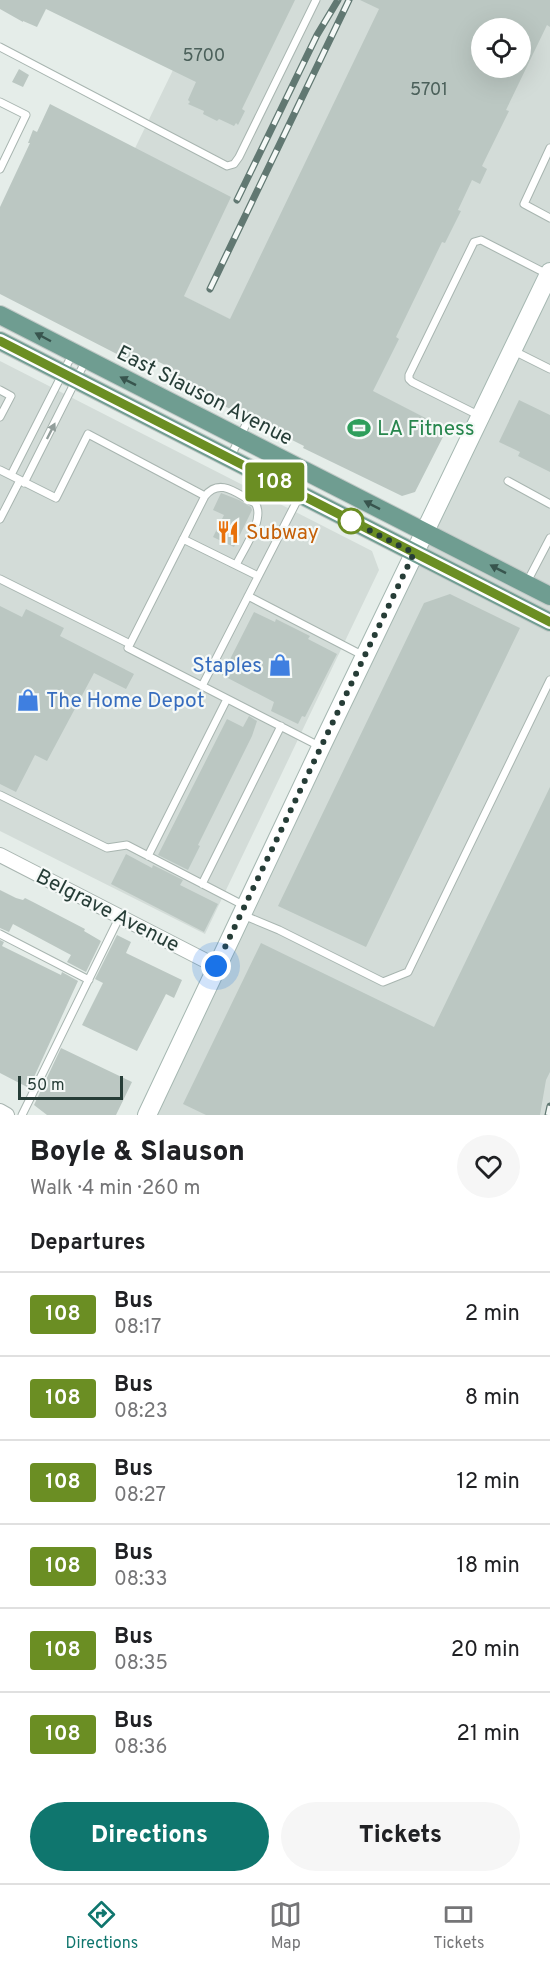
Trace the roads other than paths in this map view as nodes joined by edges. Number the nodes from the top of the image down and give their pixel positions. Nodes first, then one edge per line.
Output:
1 (316, 0) edge
2 (0, 47) edge
3 (0, 102) edge
4 (550, 148) edge
5 (0, 169) edge
6 (550, 218) edge
7 (549, 273) edge
8 (0, 315) edge
9 (0, 341) edge
10 (512, 350) junction
11 (80, 356) junction
12 (550, 369) edge
13 (70, 377) junction
14 (0, 390) edge
15 (480, 416) junction
16 (0, 417) edge
17 (249, 418) dead end
18 (240, 438) junction
19 (230, 458) junction
20 (0, 470) edge
21 (11, 475) junction
22 (22, 482) junction
23 (508, 482) dead end
24 (300, 495) junction
25 (205, 496) junction
26 (550, 504) edge
27 (0, 519) edge
28 (424, 532) junction
29 (550, 538) edge
30 (183, 539) junction
31 (414, 553) junction
32 (236, 565) junction
33 (258, 576) junction
34 (0, 579) edge
35 (526, 584) junction
36 (248, 596) junction
37 (550, 596) edge
38 (550, 622) edge
39 (130, 644) junction
40 (364, 656) junction
41 (550, 680) edge
42 (202, 686) junction
43 (227, 699) junction
44 (281, 726) junction
45 (321, 747) junction
46 (0, 795) edge
47 (0, 855) edge
48 (148, 856) junction
49 (202, 884) junction
50 (243, 910) junction
51 (120, 916) junction
52 (0, 934) edge
53 (216, 966) junction
54 (89, 980) junction
55 (0, 1111) edge
56 (7, 1115) edge
57 (22, 1115) edge
58 (147, 1115) edge

1 - 2 lane
3 - 5 lane
4 - 6 lane
7 - 10 main road
7 - 15 lane
11 -> 8 main road, East Slauson Avenue
9 - 13 main road
10 - 12 lane
10 - 15 main road
11 - 13 lane
11 - 13 lane
18 -> 11 main road, East Slauson Avenue
13 - 19 main road
13 - 21 lane
22 -> 13 lane
14 - 16 lane
15 - 28 main road
17 - 18 lane
18 - 19 lane
28 -> 18 main road, East Slauson Avenue
19 - 24 main road
20 - 21 lane
21 - 22 lane
22 - 25 lane
22 - 27 lane
23 - 26 lane
24 - 31 main road
24 - 33 lane
25 - 30 lane
25 - 32 lane
28 - 31 main road
35 -> 28 main road, East Slauson Avenue
29 - 35 lane
30 - 32 lane
30 - 39 lane
31 - 38 main road
31 - 40 main road
32 - 33 lane
33 - 36 lane
34 - 39 lane
35 - 37 main road, East Slauson Avenue
36 - 40 lane
36 - 42 lane
39 - 42 lane
40 - 45 main road
41 - 50 lane
42 - 43 lane
43 - 44 lane
43 - 48 lane
44 - 45 lane
44 - 49 lane
45 - 50 main road
46 - 48 lane
47 - 51 street, Belgrave Avenue
48 - 49 lane
49 - 50 lane
50 - 53 main road
51 - 53 street, Belgrave Avenue
51 - 54 lane
52 - 54 lane
53 - 58 main road
54 - 57 lane
55 - 56 street

